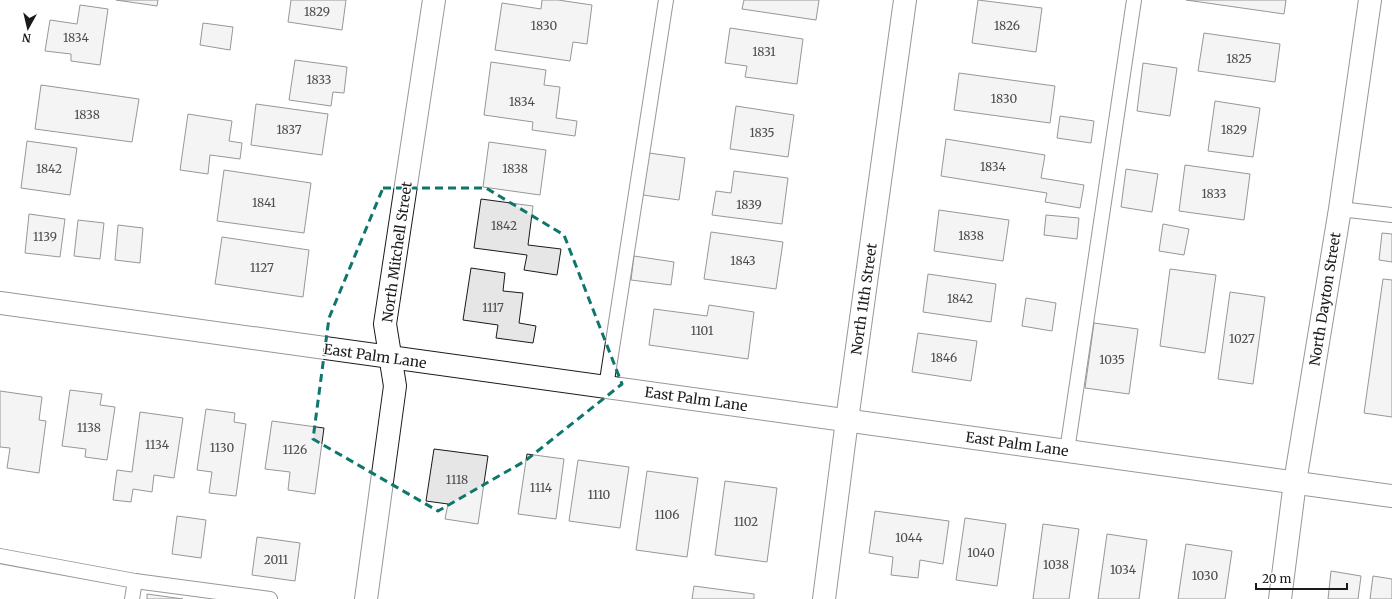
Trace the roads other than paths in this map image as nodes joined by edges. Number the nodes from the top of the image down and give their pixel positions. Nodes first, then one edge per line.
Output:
1 (434, 0) edge
2 (666, 0) edge
3 (905, 0) edge
4 (1134, 0) edge
5 (1370, 0) edge
6 (1340, 209) junction
7 (1392, 215) edge
8 (0, 303) edge
9 (390, 358) junction
10 (606, 387) junction
11 (847, 420) junction
12 (1067, 451) junction
13 (1295, 482) junction
14 (1392, 496) edge
15 (0, 556) edge
16 (135, 581) junction
17 (132, 599) edge
18 (270, 599) edge
19 (366, 599) edge
20 (824, 599) edge
21 (1280, 599) edge

1 - 9 street, North Mitchell Street
2 - 10 lane
3 - 11 street, North 11th Street
4 - 12 lane
5 - 6 street, North Dayton Street
6 - 7 lane
6 - 13 street, North Dayton Street
8 - 9 street, East Palm Lane
9 - 10 street, East Palm Lane
9 - 19 street, North Mitchell Street
10 - 11 street, East Palm Lane
11 - 12 street, East Palm Lane
11 - 20 street, North 11th Street
12 - 13 street, East Palm Lane
13 - 14 street, East Palm Lane
13 - 21 street, North Dayton Street
15 - 16 lane
16 - 17 lane
16 - 18 lane

